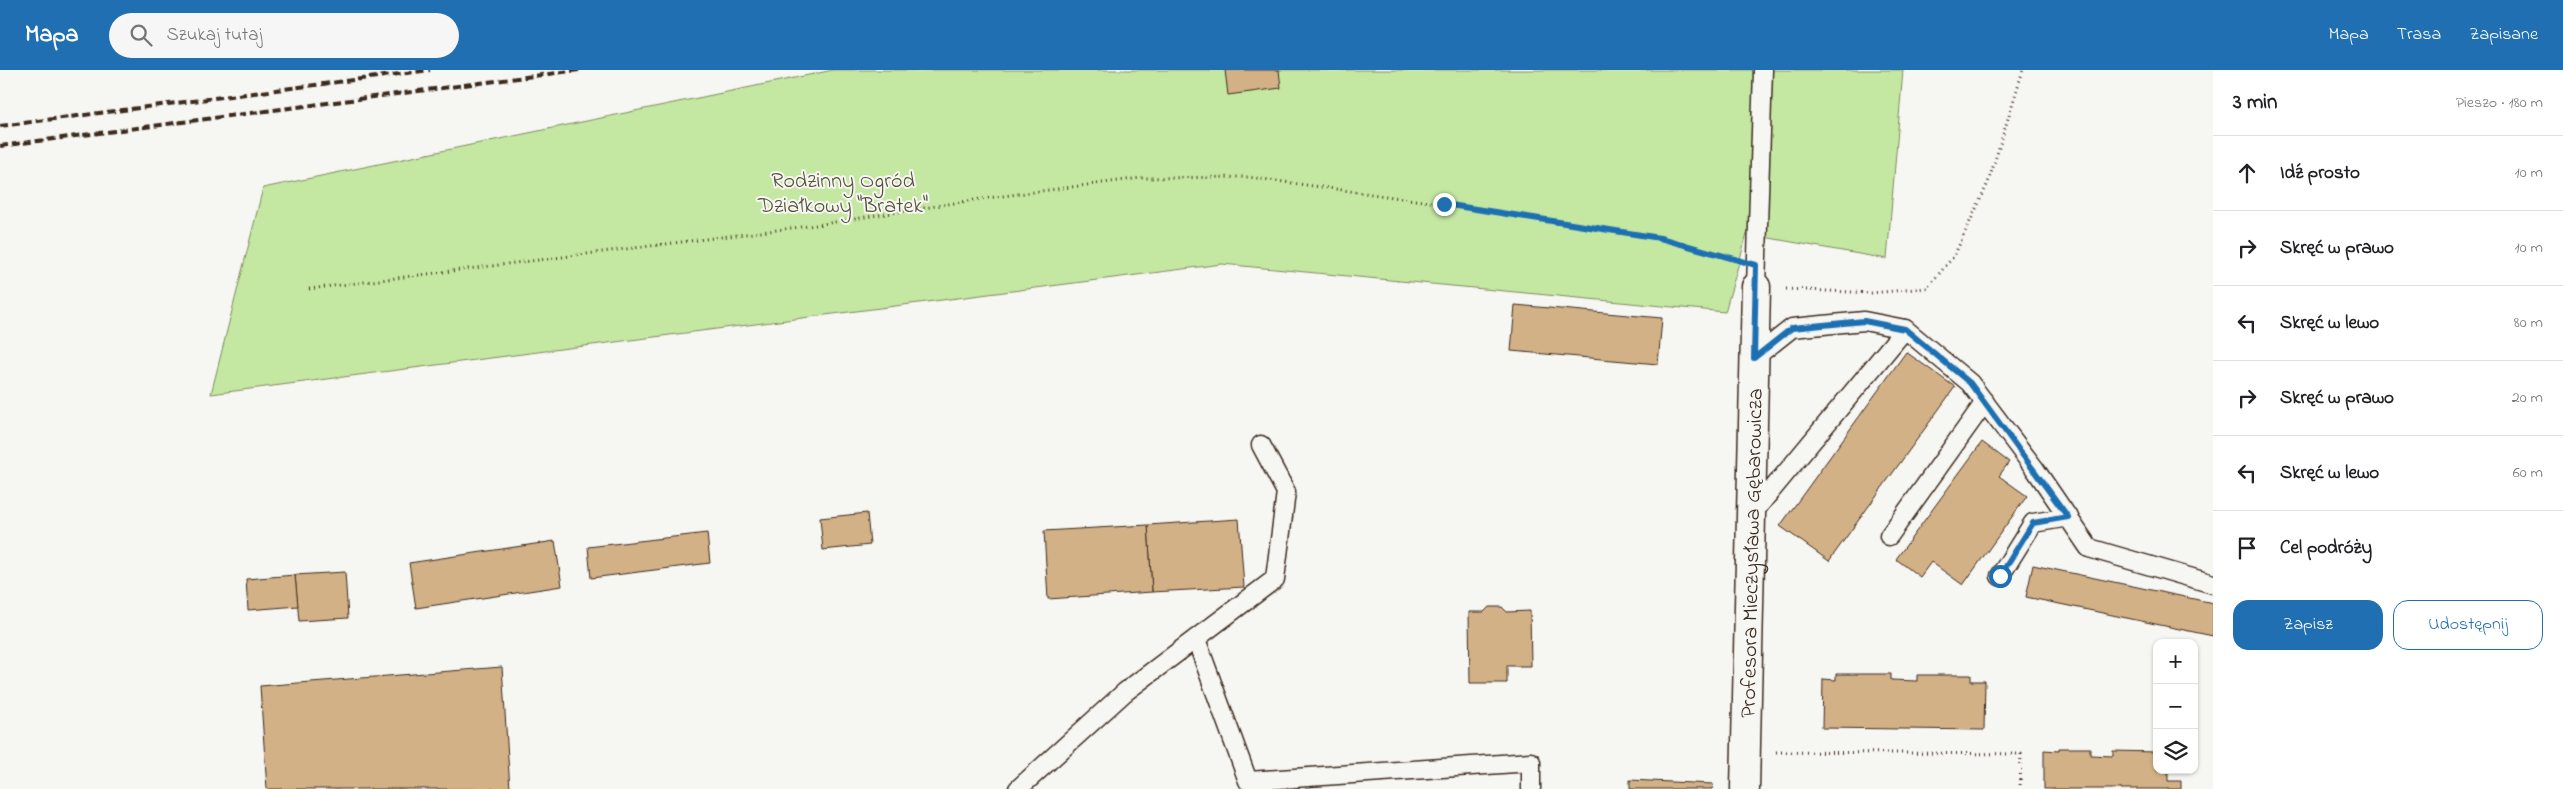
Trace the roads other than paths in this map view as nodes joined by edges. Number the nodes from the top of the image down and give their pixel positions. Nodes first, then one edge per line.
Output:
1 (1763, 70) edge
2 (1756, 276) joint
3 (1905, 329) junction
4 (1754, 358) junction
5 (1985, 402) junction
6 (1261, 445) dead end
7 (1751, 515) junction
8 (2068, 517) junction
9 (1888, 536) dead end
10 (2000, 576) dead end
11 (2213, 584) edge
12 (1196, 639) junction
13 (1018, 789) edge
14 (1531, 789) edge
15 (1745, 789) edge

1 - 2 lane
2 - 4 street, Profesora Mieczysława Gębarowicza
3 - 4 lane
3 - 5 lane
3 - 7 lane
4 - 7 street, Profesora Mieczysława Gębarowicza
5 - 8 lane
5 - 9 lane
6 - 12 lane
7 - 15 street, Profesora Mieczysława Gębarowicza
8 - 10 lane
8 - 11 lane
12 - 13 lane
12 - 14 lane

